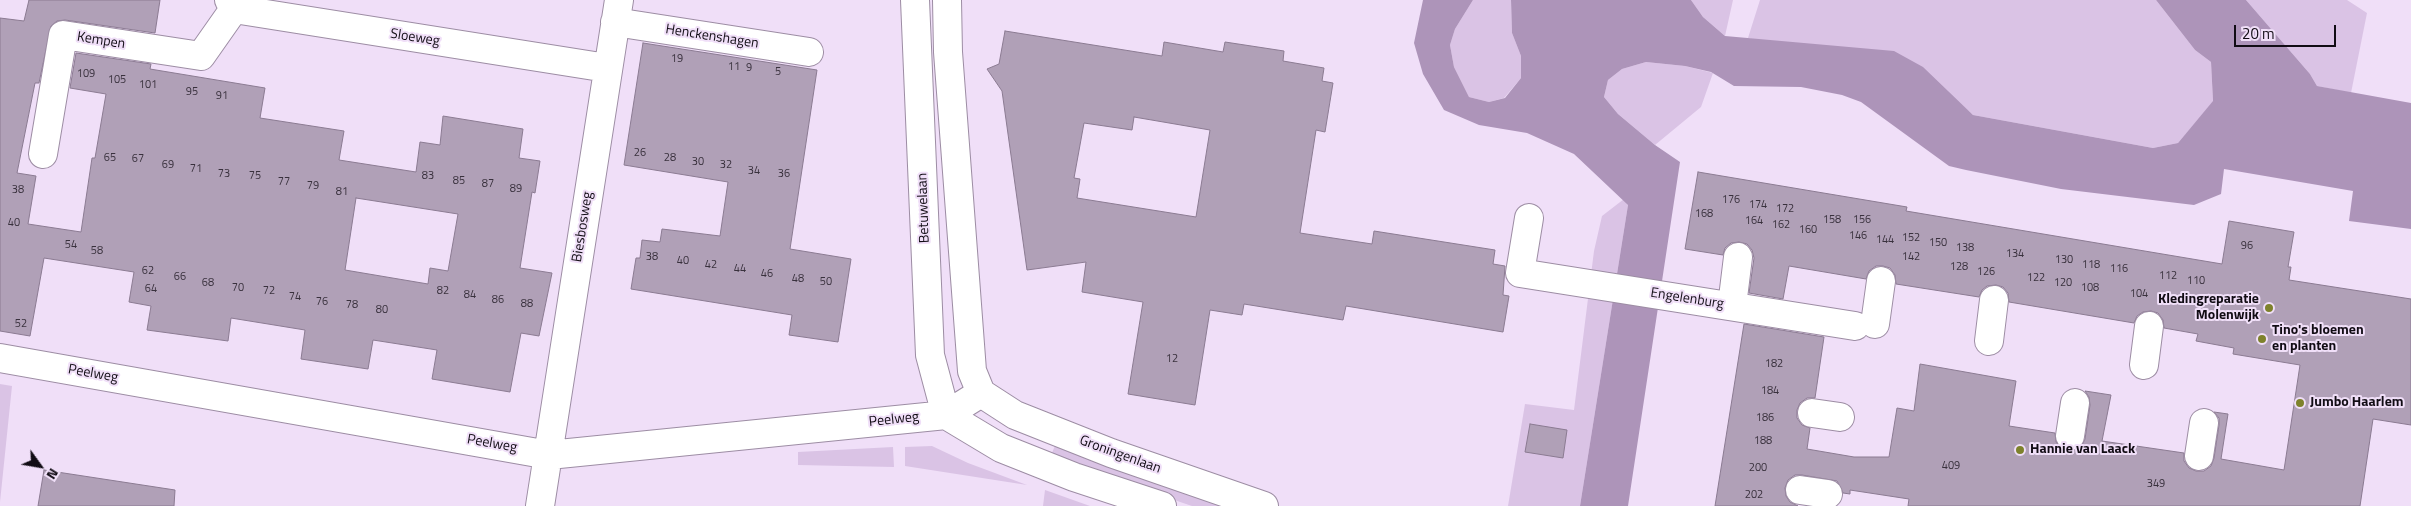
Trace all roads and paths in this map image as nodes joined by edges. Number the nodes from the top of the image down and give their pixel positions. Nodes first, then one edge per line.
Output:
1 (915, 0) edge
2 (947, 0) edge
3 (231, 4) edge
4 (617, 11) edge
5 (809, 52) dead end
6 (607, 68) junction
7 (43, 154) dead end
8 (1529, 218) dead end
9 (1738, 257) dead end
10 (1881, 281) dead end
11 (1994, 300) dead end
12 (1732, 306) junction
13 (2149, 326) dead end
14 (1989, 341) dead end
15 (0, 358) edge
16 (2144, 365) dead end
17 (981, 393) junction
18 (2075, 403) dead end
19 (1812, 413) dead end
20 (946, 414) junction
21 (1840, 417) dead end
22 (2204, 423) dead end
23 (2070, 436) dead end
24 (549, 455) junction
25 (2199, 456) dead end
26 (1800, 490) dead end
27 (1828, 494) dead end
28 (540, 506) edge
29 (1162, 506) edge
30 (1264, 506) edge

1 - 20 street, Betuwelaan
2 - 17 street
3 - 6 street, Sloeweg
3 - 7 street, Kempen
4 - 5 street, Henckenshagen
4 - 6 street, Biesbosweg
6 - 24 street, Biesbosweg
8 - 12 street, Engelenburg
9 - 12 street
10 - 12 street, Engelenburg
11 - 14 street
13 - 16 street
15 - 24 street, Peelweg
17 - 20 street, Peelweg
17 - 30 street, Groningenlaan
18 - 23 street
19 - 21 street
20 - 24 street, Peelweg
20 - 29 street
22 - 25 street
24 - 28 street, Biesbosweg
26 - 27 street

